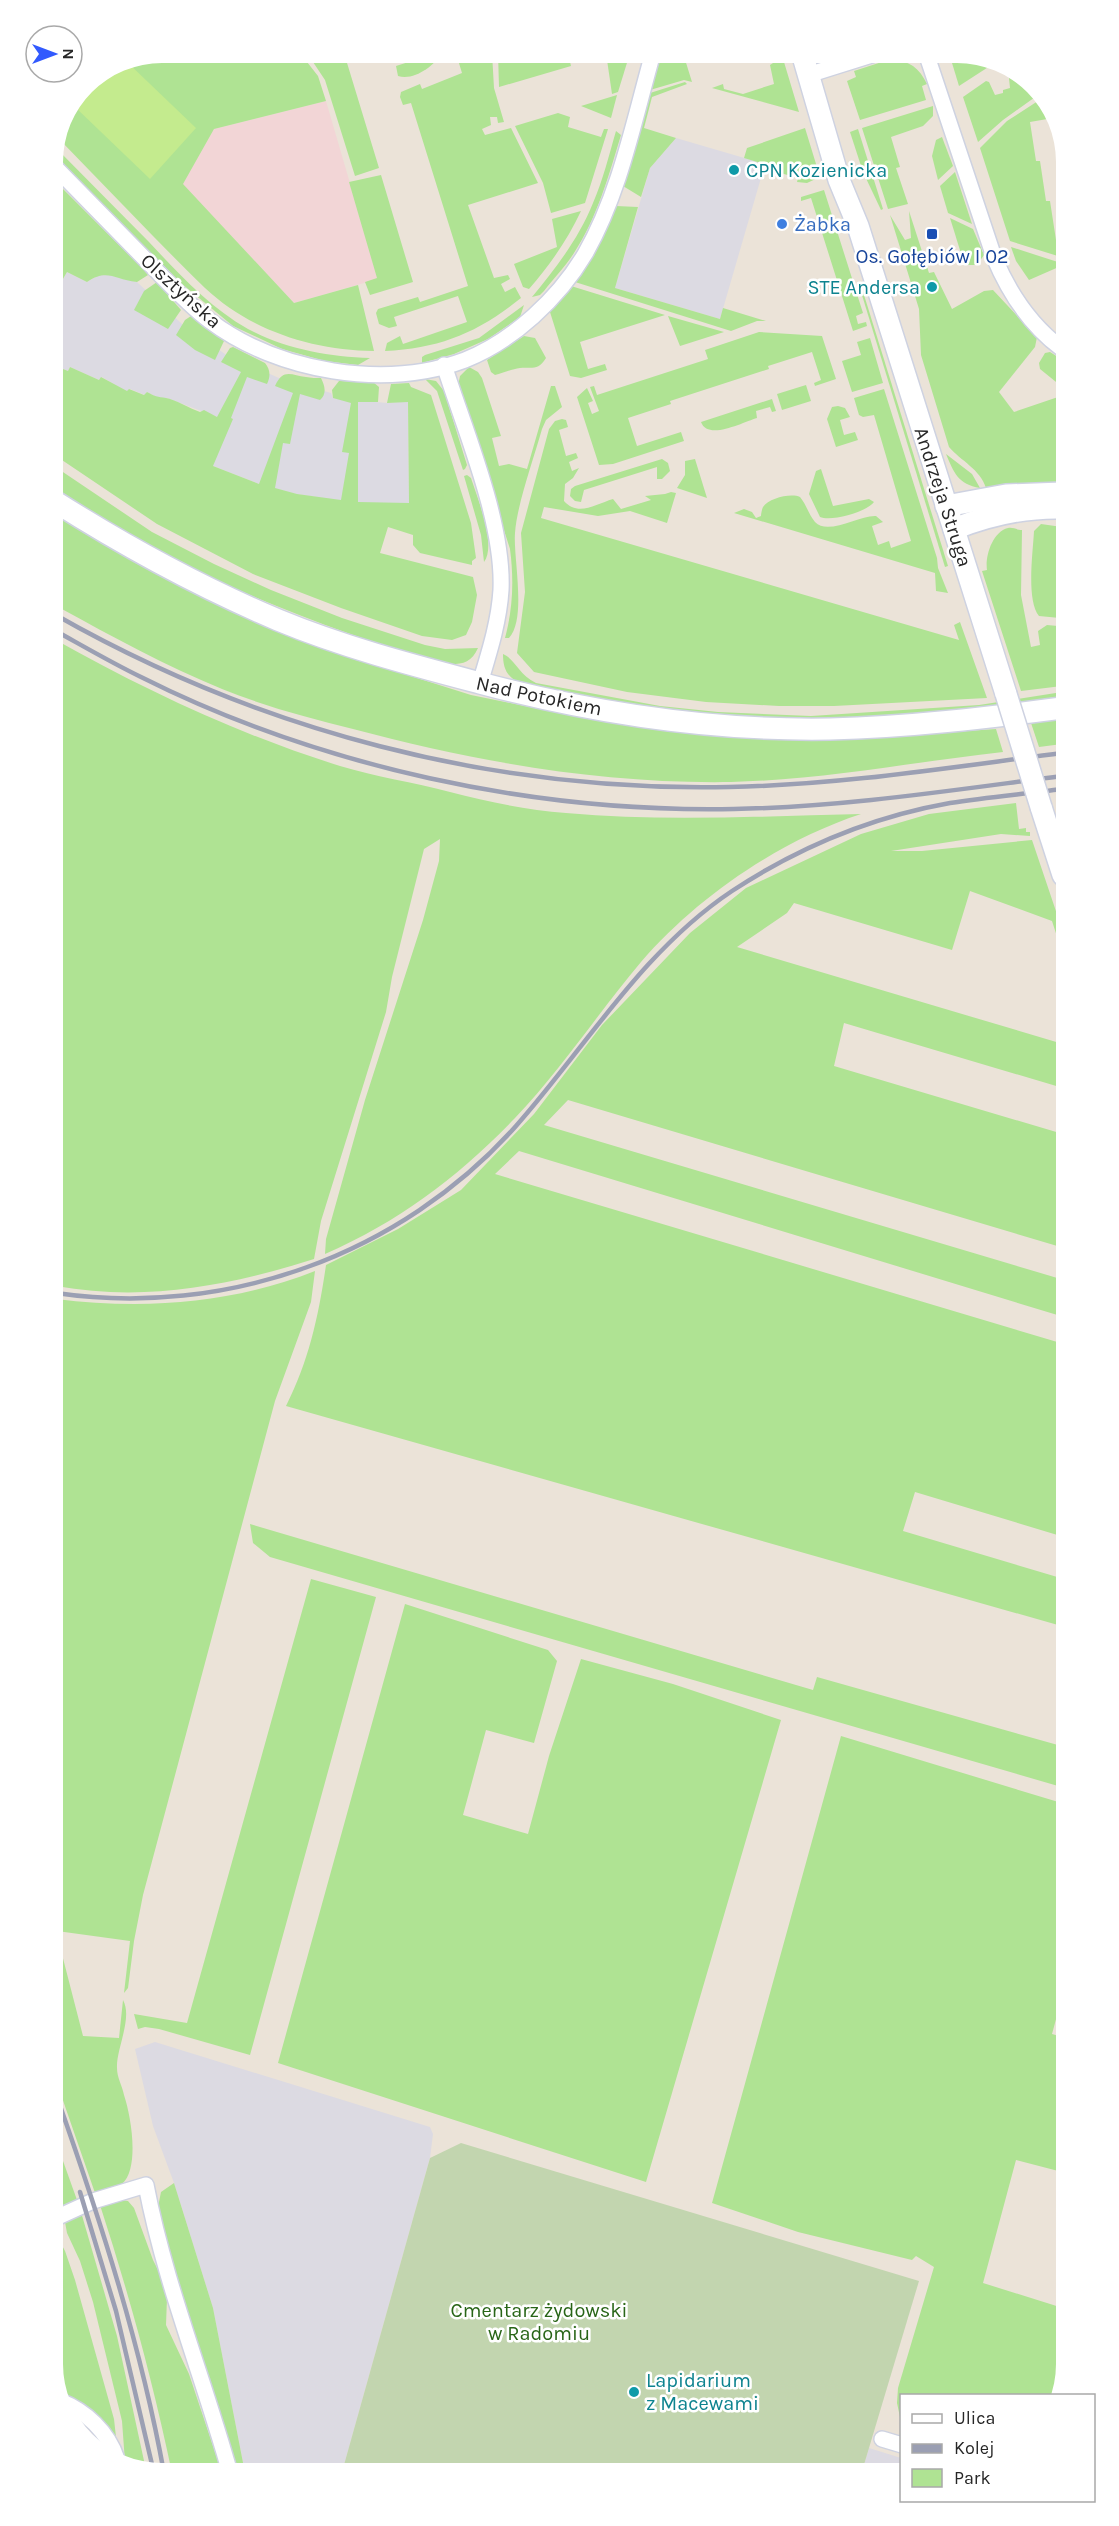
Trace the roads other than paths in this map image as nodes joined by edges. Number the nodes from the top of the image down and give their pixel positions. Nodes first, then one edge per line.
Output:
1 (650, 63) edge
2 (929, 63) edge
3 (815, 66) edge
4 (63, 175) edge
5 (1056, 343) edge
6 (444, 365) junction
7 (1056, 493) edge
8 (63, 506) edge
9 (946, 506) junction
10 (1056, 508) edge
11 (954, 529) junction
12 (480, 683) junction
13 (1056, 709) edge
14 (1056, 853) edge
15 (63, 2215) edge
16 (73, 2408) edge
17 (882, 2439) dead end
18 (900, 2444) edge
19 (111, 2449) edge
20 (227, 2463) edge

1 - 6 street, Olsztyńska
2 - 5 street
3 - 9 main road, Andrzeja Struga
4 - 6 street, Olsztyńska
6 - 12 street
7 - 9 main road
8 - 12 main road, Nad Potokiem
9 - 11 main road, Andrzeja Struga
10 - 11 main road
11 - 14 main road, Andrzeja Struga, bridge
12 - 13 main road, Nad Potokiem
15 - 20 street
16 - 19 street
17 - 18 street

